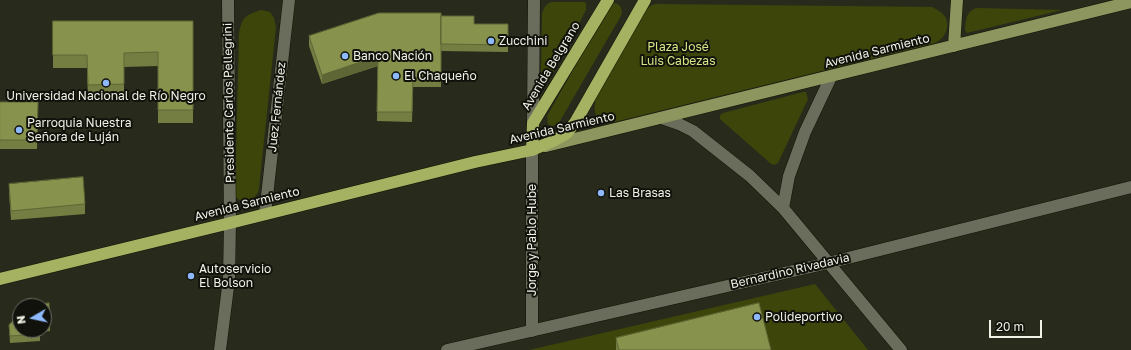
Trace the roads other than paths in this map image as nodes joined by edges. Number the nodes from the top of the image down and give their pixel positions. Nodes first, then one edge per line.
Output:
1 (228, 0) edge
2 (289, 0) edge
3 (534, 0) edge
4 (608, 0) edge
5 (645, 0) edge
6 (957, 0) edge
7 (1131, 2) edge
8 (954, 46) junction
9 (831, 77) junction
10 (662, 118) junction
11 (533, 123) junction
12 (532, 150) junction
13 (1131, 187) edge
14 (782, 208) junction
15 (265, 214) junction
16 (230, 223) junction
17 (828, 263) junction
18 (0, 279) edge
19 (532, 331) junction
20 (220, 350) edge
21 (447, 350) edge
22 (901, 350) edge

1 - 16 street, Presidente Carlos Pellegrini
2 - 15 street, Juez Fernández
3 - 11 street
4 - 11 highway, Avenida Belgrano
5 - 12 highway
6 - 8 main road
7 - 8 main road, Avenida Sarmiento
8 - 9 main road, Avenida Sarmiento
9 - 10 main road, Avenida Sarmiento
9 - 14 street
10 - 12 main road, Avenida Sarmiento
10 - 14 street
11 - 12 highway, Avenida Belgrano
12 - 15 highway, Avenida Sarmiento
12 - 19 street, Jorge y Pablo Hube
13 - 17 street, Bernardino Rivadavia
14 - 17 street
15 - 16 highway, Avenida Sarmiento
16 - 18 highway, Avenida Sarmiento
16 - 20 street, Presidente Carlos Pellegrini
17 - 19 street, Bernardino Rivadavia
17 - 22 street
19 - 21 street, Bernardino Rivadavia

